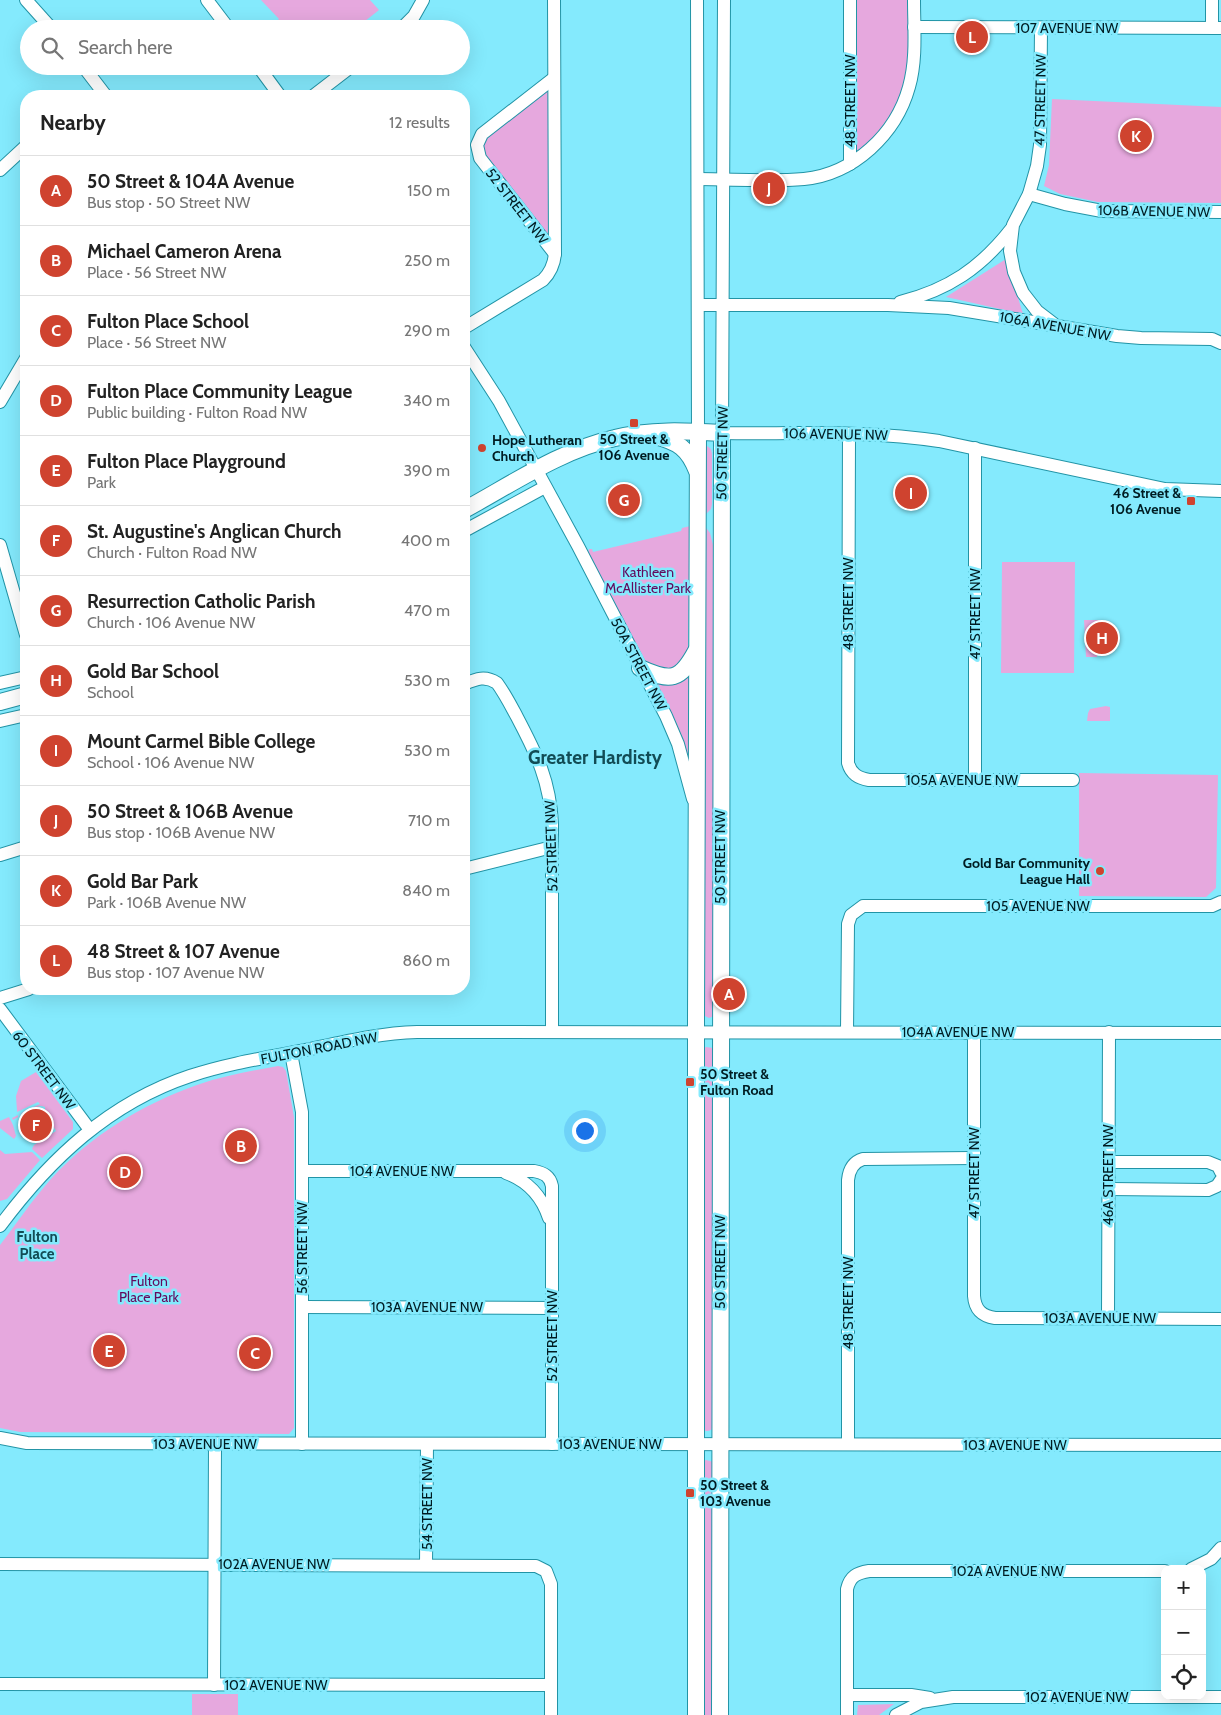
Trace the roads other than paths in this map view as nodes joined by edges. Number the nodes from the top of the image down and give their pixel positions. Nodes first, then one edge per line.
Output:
1 (26, 0) edge
2 (207, 0) edge
3 (554, 0) edge
4 (697, 0) edge
5 (724, 0) edge
6 (850, 0) edge
7 (914, 0) edge
8 (1212, 0) edge
9 (422, 4) edge
10 (44, 20) edge
11 (222, 20) edge
12 (411, 20) edge
13 (914, 28) junction
14 (1041, 28) junction
15 (1217, 28) edge
16 (90, 75) edge
17 (265, 75) edge
18 (340, 75) edge
19 (554, 78) junction
20 (101, 90) edge
21 (276, 90) edge
22 (321, 90) edge
23 (20, 152) edge
24 (850, 164) junction
25 (0, 170) edge
26 (698, 180) junction
27 (723, 180) junction
28 (1028, 194) junction
29 (1221, 212) edge
30 (1013, 225) junction
31 (555, 254) junction
32 (888, 305) junction
33 (698, 306) junction
34 (723, 306) junction
35 (470, 324) edge
36 (1060, 328) junction
37 (1221, 343) edge
38 (470, 356) edge
39 (20, 368) edge
40 (0, 402) edge
41 (698, 432) junction
42 (642, 433) junction
43 (722, 433) junction
44 (849, 434) junction
45 (975, 448) junction
46 (536, 470) junction
47 (698, 476) junction
48 (545, 487) junction
49 (1221, 491) edge
50 (470, 507) edge
51 (470, 529) edge
52 (0, 549) edge
53 (20, 616) edge
54 (696, 650) junction
55 (640, 668) junction
56 (20, 679) edge
57 (470, 682) edge
58 (0, 684) edge
59 (20, 697) edge
60 (0, 702) edge
61 (20, 716) edge
62 (0, 721) edge
63 (853, 773) joint
64 (974, 780) junction
65 (1073, 780) dead end
66 (696, 811) junction
67 (552, 847) junction
68 (20, 849) edge
69 (0, 855) edge
70 (470, 868) edge
71 (1221, 902) edge
72 (20, 992) edge
73 (0, 998) edge
74 (0, 1010) edge
75 (552, 1032) junction
76 (696, 1032) junction
77 (720, 1032) junction
78 (847, 1032) junction
79 (974, 1032) junction
80 (1108, 1032) junction
81 (1221, 1033) edge
82 (291, 1053) junction
83 (90, 1130) junction
84 (974, 1158) junction
85 (1109, 1162) junction
86 (303, 1171) junction
87 (501, 1171) junction
88 (1221, 1172) edge
89 (548, 1176) joint
90 (1221, 1180) edge
91 (1108, 1189) junction
92 (534, 1191) joint
93 (2, 1218) edge
94 (552, 1228) junction
95 (302, 1307) junction
96 (552, 1308) junction
97 (980, 1312) joint
98 (1108, 1318) junction
99 (1221, 1319) edge
100 (0, 1438) edge
101 (215, 1444) junction
102 (302, 1444) junction
103 (427, 1444) junction
104 (552, 1444) junction
105 (695, 1444) junction
106 (720, 1444) junction
107 (848, 1444) junction
108 (1221, 1445) edge
109 (1221, 1548) edge
110 (0, 1564) edge
111 (215, 1564) junction
112 (426, 1564) junction
113 (1199, 1565) edge
114 (1161, 1571) edge
115 (0, 1684) edge
116 (214, 1685) junction
117 (551, 1685) junction
118 (847, 1695) junction
119 (1221, 1697) edge
120 (932, 1699) junction
121 (551, 1715) edge
122 (696, 1715) edge
123 (720, 1715) edge
124 (847, 1715) edge
125 (896, 1715) edge

1 - 10 street
2 - 11 street
3 - 19 street, 52 STREET NW
4 - 26 street, 50 STREET NW
5 - 27 street, 50 STREET NW
6 - 24 street, 48 STREET NW
7 - 13 street, 48 STREET NW
8 - 15 street
9 - 12 street
13 - 14 street, 107 AVENUE NW
13 - 24 street, 48 STREET NW
14 - 15 street, 107 AVENUE NW
14 - 28 street, 47 STREET NW
16 - 20 street
17 - 21 street
18 - 22 street
19 - 31 street, 52 STREET NW
19 - 31 street, 52 STREET NW
23 - 25 street
24 - 27 street
26 - 27 street
26 - 33 street, 50 STREET NW
27 - 34 street, 50 STREET NW
28 - 29 street, 106B AVENUE NW
28 - 30 street, 47 STREET NW
30 - 32 street, 106A AVENUE NW
30 - 36 street, 47 STREET NW
31 - 35 street
32 - 34 street, 106A AVENUE NW
32 - 36 street, 106A AVENUE NW
33 - 34 street, 106A AVENUE NW
33 - 41 street, 50 STREET NW
34 - 43 street, 50 STREET NW
36 - 37 street, 106A AVENUE NW
38 - 46 street, 50A STREET NW
39 - 40 street
41 - 42 main road, 106 AVENUE NW
41 - 43 main road, 106 AVENUE NW
41 - 47 main road, 50 STREET NW
42 - 46 main road, 106 AVENUE NW
42 - 47 main road
43 - 44 street, 106 AVENUE NW
43 - 77 main road, 50 STREET NW
44 - 45 street, 106 AVENUE NW
44 - 63 street, 48 STREET NW
45 - 49 street, 106 AVENUE NW
45 - 64 street, 47 STREET NW
46 - 48 street, 50A STREET NW
46 - 50 main road, 106 AVENUE NW
47 - 54 main road, 50 STREET NW
48 - 51 street
48 - 55 street, 50A STREET NW
52 - 53 street
54 - 55 main road
54 - 66 main road, 50 STREET NW
55 - 66 street, 50A STREET NW
56 - 58 street
57 - 67 street, 52 STREET NW
59 - 60 main road
61 - 62 street
63 - 64 street, 105A AVENUE NW
64 - 65 street, 105A AVENUE NW
66 - 76 main road, 50 STREET NW
67 - 70 street
67 - 75 street, 52 STREET NW
68 - 69 street
71 - 78 street, 105 AVENUE NW
72 - 73 street
74 - 83 street, 60 STREET NW
75 - 76 street, FULTON ROAD NW
75 - 82 street, FULTON ROAD NW
76 - 77 street, 104A AVENUE NW
76 - 105 main road, 50 STREET NW
77 - 78 street, 104A AVENUE NW
77 - 106 main road, 50 STREET NW
78 - 79 street, 104A AVENUE NW
79 - 80 street, 104A AVENUE NW
79 - 84 street, 47 STREET NW
80 - 81 street, 104A AVENUE NW
80 - 85 street, 46A STREET NW
82 - 83 street, FULTON ROAD NW
82 - 86 street, 56 STREET NW
83 - 93 street, FULTON ROAD NW
84 - 97 street, 47 STREET NW
84 - 107 street, 48 STREET NW
85 - 88 street
85 - 91 street, 46A STREET NW
86 - 87 street, 104 AVENUE NW
86 - 95 street, 56 STREET NW
87 - 89 street, 104 AVENUE NW
87 - 92 street, 104 AVENUE NW
89 - 94 street, 52 STREET NW
90 - 91 street
91 - 98 street, 46A STREET NW
92 - 94 street, 52 STREET NW
94 - 96 street, 52 STREET NW
95 - 96 street, 103A AVENUE NW
95 - 102 street, 56 STREET NW
96 - 104 street, 52 STREET NW
97 - 98 street, 103A AVENUE NW
98 - 99 street, 103A AVENUE NW
100 - 101 street, 103 AVENUE NW
101 - 102 street, 103 AVENUE NW
101 - 111 street
102 - 103 street, 103 AVENUE NW
103 - 104 street, 103 AVENUE NW
103 - 112 street, 54 STREET NW
104 - 105 street, 103 AVENUE NW
105 - 106 street, 103 AVENUE NW
105 - 122 main road, 50 STREET NW
106 - 107 street, 103 AVENUE NW
106 - 123 main road, 50 STREET NW
107 - 108 street, 103 AVENUE NW
109 - 113 street
110 - 111 street, 102A AVENUE NW
111 - 112 street, 102A AVENUE NW
111 - 116 street
112 - 117 street, 102A AVENUE NW
114 - 118 street, 102A AVENUE NW
115 - 116 street, 102 AVENUE NW
116 - 117 street, 102 AVENUE NW
117 - 121 street
118 - 120 street, 102 AVENUE NW
118 - 124 street
119 - 120 street, 102 AVENUE NW
120 - 125 street, 102 AVENUE NW

